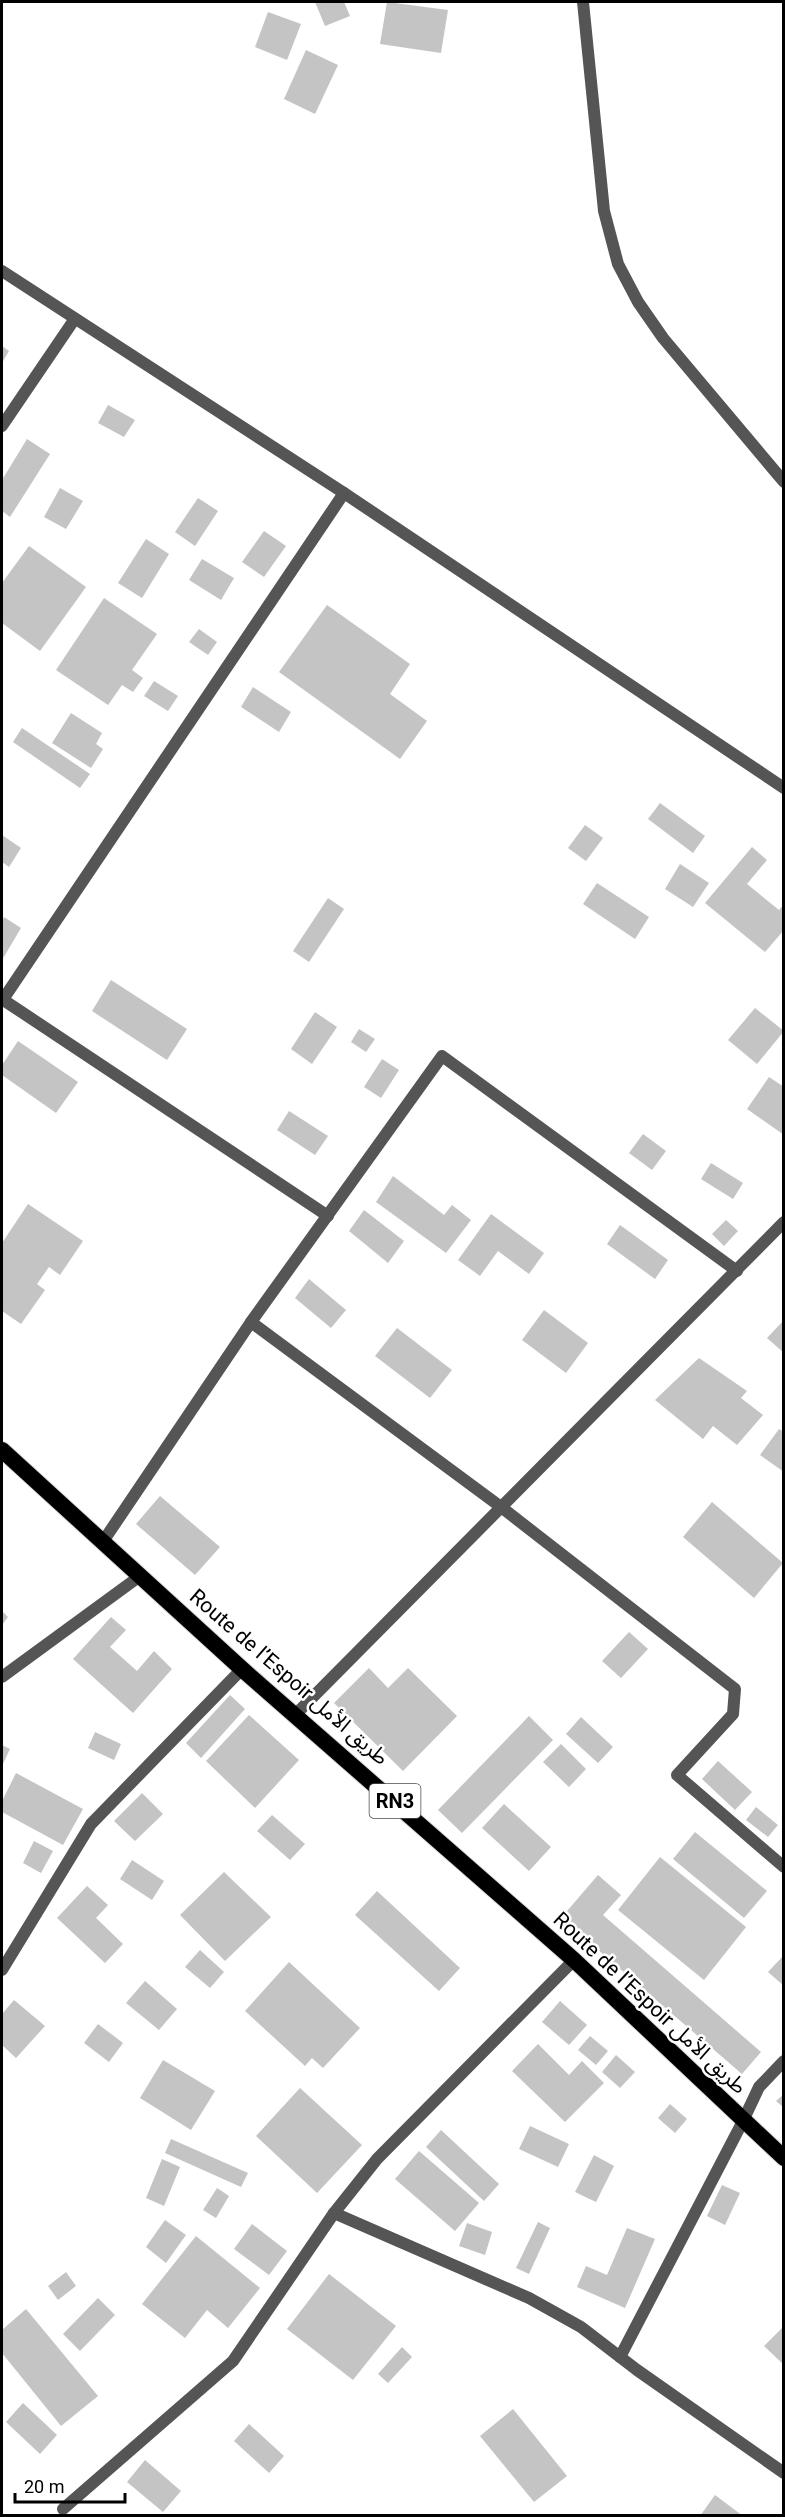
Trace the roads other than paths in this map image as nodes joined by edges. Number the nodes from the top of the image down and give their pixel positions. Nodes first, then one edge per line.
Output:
1 (583, 2) edge
2 (2, 271) edge
3 (74, 320) junction
4 (2, 426) edge
5 (783, 482) edge
6 (344, 493) junction
7 (783, 788) edge
8 (2, 1000) edge
9 (328, 1216) junction
10 (783, 1222) edge
11 (737, 1271) junction
12 (251, 1322) junction
13 (4, 1457) edge
14 (501, 1507) junction
15 (102, 1543) junction
16 (140, 1575) junction
17 (242, 1669) junction
18 (2, 1677) edge
19 (296, 1714) junction
20 (783, 1867) edge
21 (574, 1960) junction
22 (2, 1970) edge
23 (783, 2061) edge
24 (744, 2121) junction
25 (783, 2158) edge
26 (334, 2213) junction
27 (620, 2357) junction
28 (783, 2473) edge
29 (63, 2509) dead end

1 - 5 street
2 - 3 street
3 - 4 street
3 - 6 street
6 - 7 street
6 - 8 street
8 - 9 street
9 - 11 street
9 - 12 street
10 - 11 street
11 - 14 street
12 - 14 street
12 - 15 street
13 - 15 highway, Route de l’Espoir طريق الأمل / RN3
14 - 19 street
14 - 20 street
15 - 16 highway, Route de l’Espoir طريق الأمل / RN3
16 - 17 highway, Route de l’Espoir طريق الأمل / RN3
16 - 18 street
17 - 19 highway, Route de l’Espoir طريق الأمل / RN3
17 - 22 street
19 - 21 highway, Route de l’Espoir طريق الأمل / RN3
21 - 24 highway, Route de l’Espoir طريق الأمل / RN3
21 - 26 street
23 - 24 street
24 - 25 highway, Route de l’Espoir طريق الأمل / RN3
24 - 27 street
26 - 27 street
26 - 29 street
27 - 28 street

